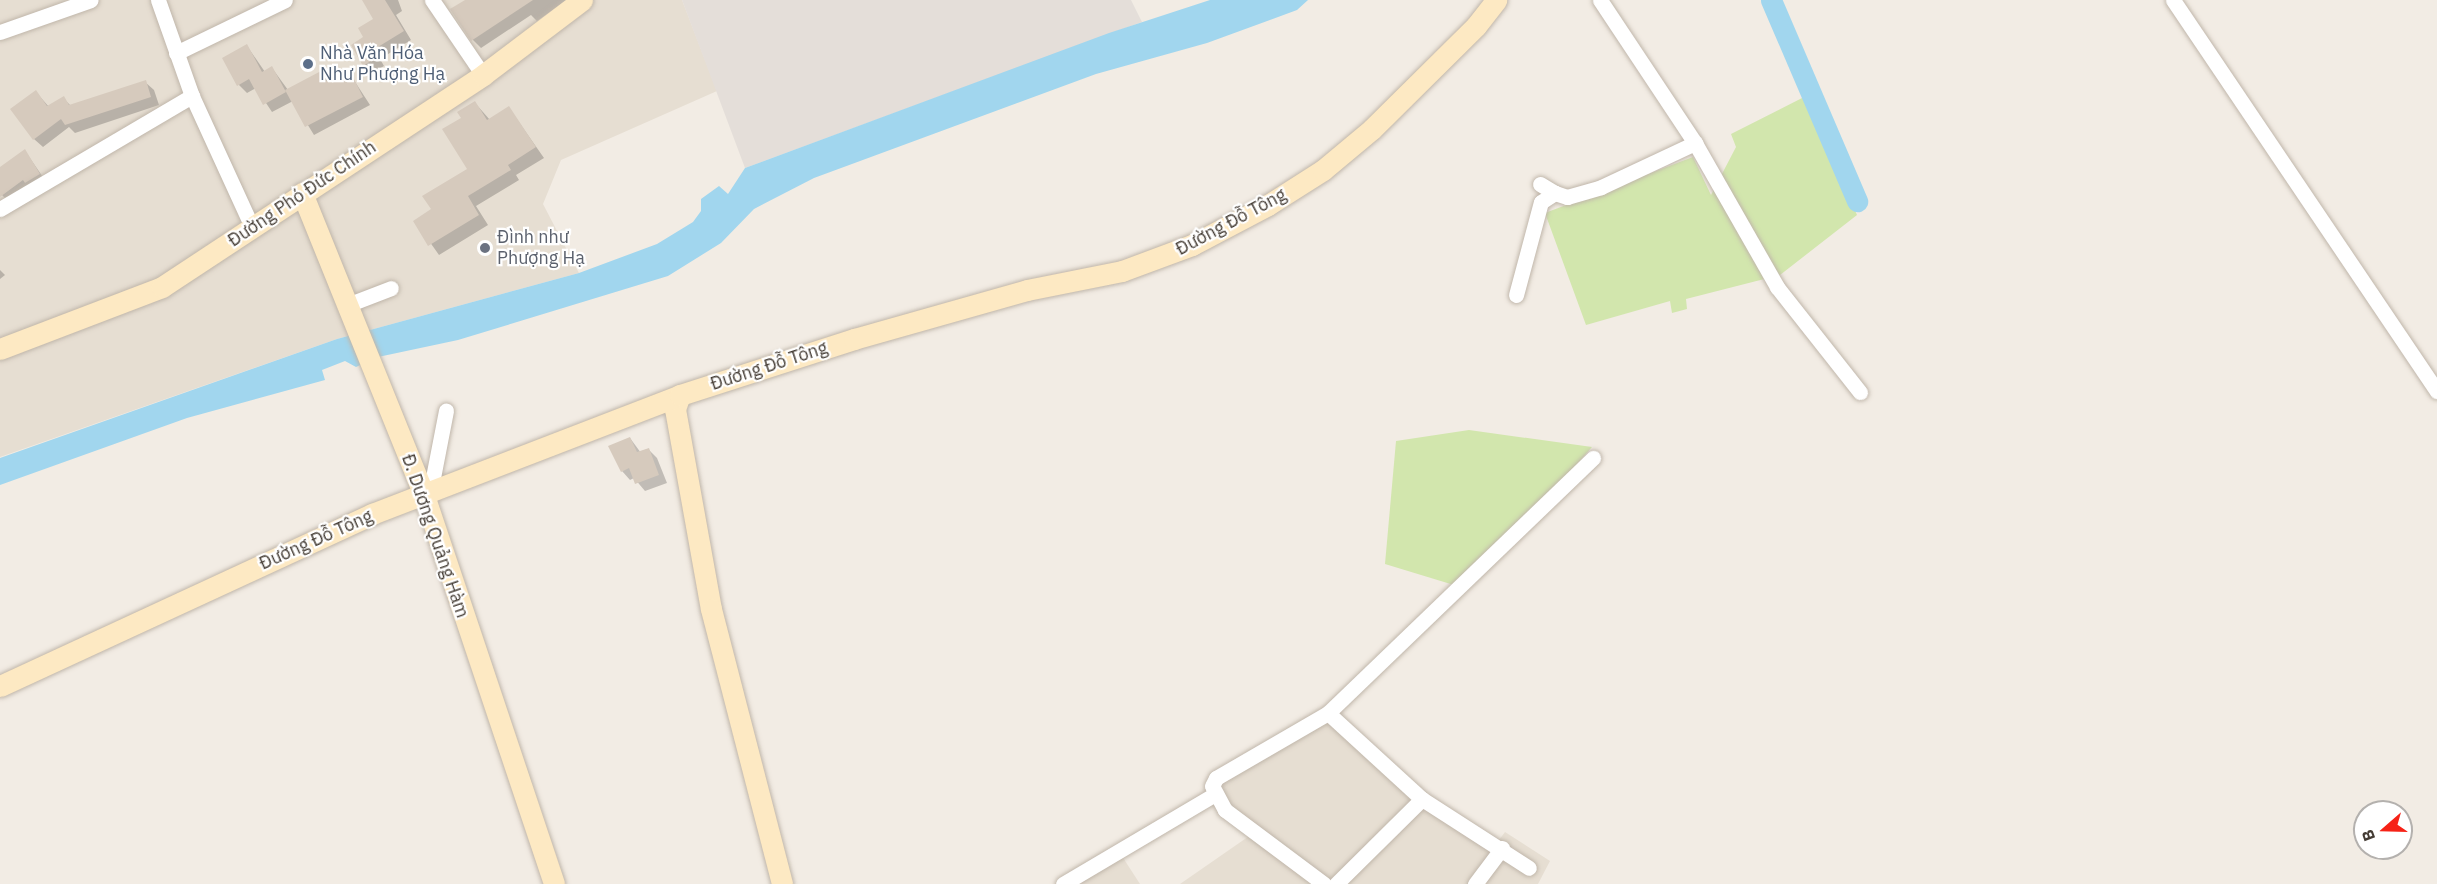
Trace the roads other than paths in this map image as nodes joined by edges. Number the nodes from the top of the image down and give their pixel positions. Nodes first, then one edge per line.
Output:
1 (91, 0) edge
2 (158, 0) edge
3 (285, 0) edge
4 (432, 0) edge
5 (582, 0) edge
6 (1496, 0) edge
7 (1600, 0) edge
8 (2173, 0) edge
9 (58, 6) edge
10 (0, 33) edge
11 (176, 53) junction
12 (483, 75) junction
13 (192, 96) junction
14 (1695, 143) junction
15 (1540, 184) dead end
16 (302, 193) junction
17 (1555, 193) junction
18 (0, 209) edge
19 (252, 227) junction
20 (392, 288) dead end
21 (1516, 295) dead end
22 (349, 309) junction
23 (0, 349) edge
24 (2437, 391) edge
25 (1860, 392) dead end
26 (680, 395) junction
27 (446, 411) dead end
28 (1593, 458) dead end
29 (427, 494) junction
30 (0, 686) edge
31 (1328, 713) junction
32 (1215, 794) junction
33 (1422, 800) junction
34 (1502, 848) junction
35 (1529, 868) dead end
36 (554, 884) edge
37 (782, 884) edge
38 (1063, 884) edge
39 (1324, 884) edge
40 (1336, 884) edge
41 (1475, 884) edge

1 - 9 street
2 - 11 street
3 - 11 street
4 - 12 street
5 - 12 main road, Đường Phó Đức Chính
6 - 26 main road, Đường Đỗ Tông
7 - 14 street
8 - 24 street
9 - 10 street
11 - 13 street
12 - 16 main road, Đường Phó Đức Chính
13 - 18 street
13 - 19 street
14 - 17 street
14 - 25 street
15 - 17 street
16 - 19 main road, Đường Phó Đức Chính
16 - 22 main road, Đ. Dương Quảng Hàm
17 - 21 street
19 - 23 main road, Đường Phó Đức Chính
20 - 22 street
22 - 29 main road, Đ. Dương Quảng Hàm
26 - 29 main road, Đường Đỗ Tông
26 - 37 main road
27 - 29 street
28 - 31 street
29 - 30 main road, Đường Đỗ Tông
29 - 36 main road, Đ. Dương Quảng Hàm
31 - 32 street
31 - 33 street
32 - 38 street
32 - 39 street
33 - 34 street
33 - 40 street
34 - 35 street
34 - 41 street

